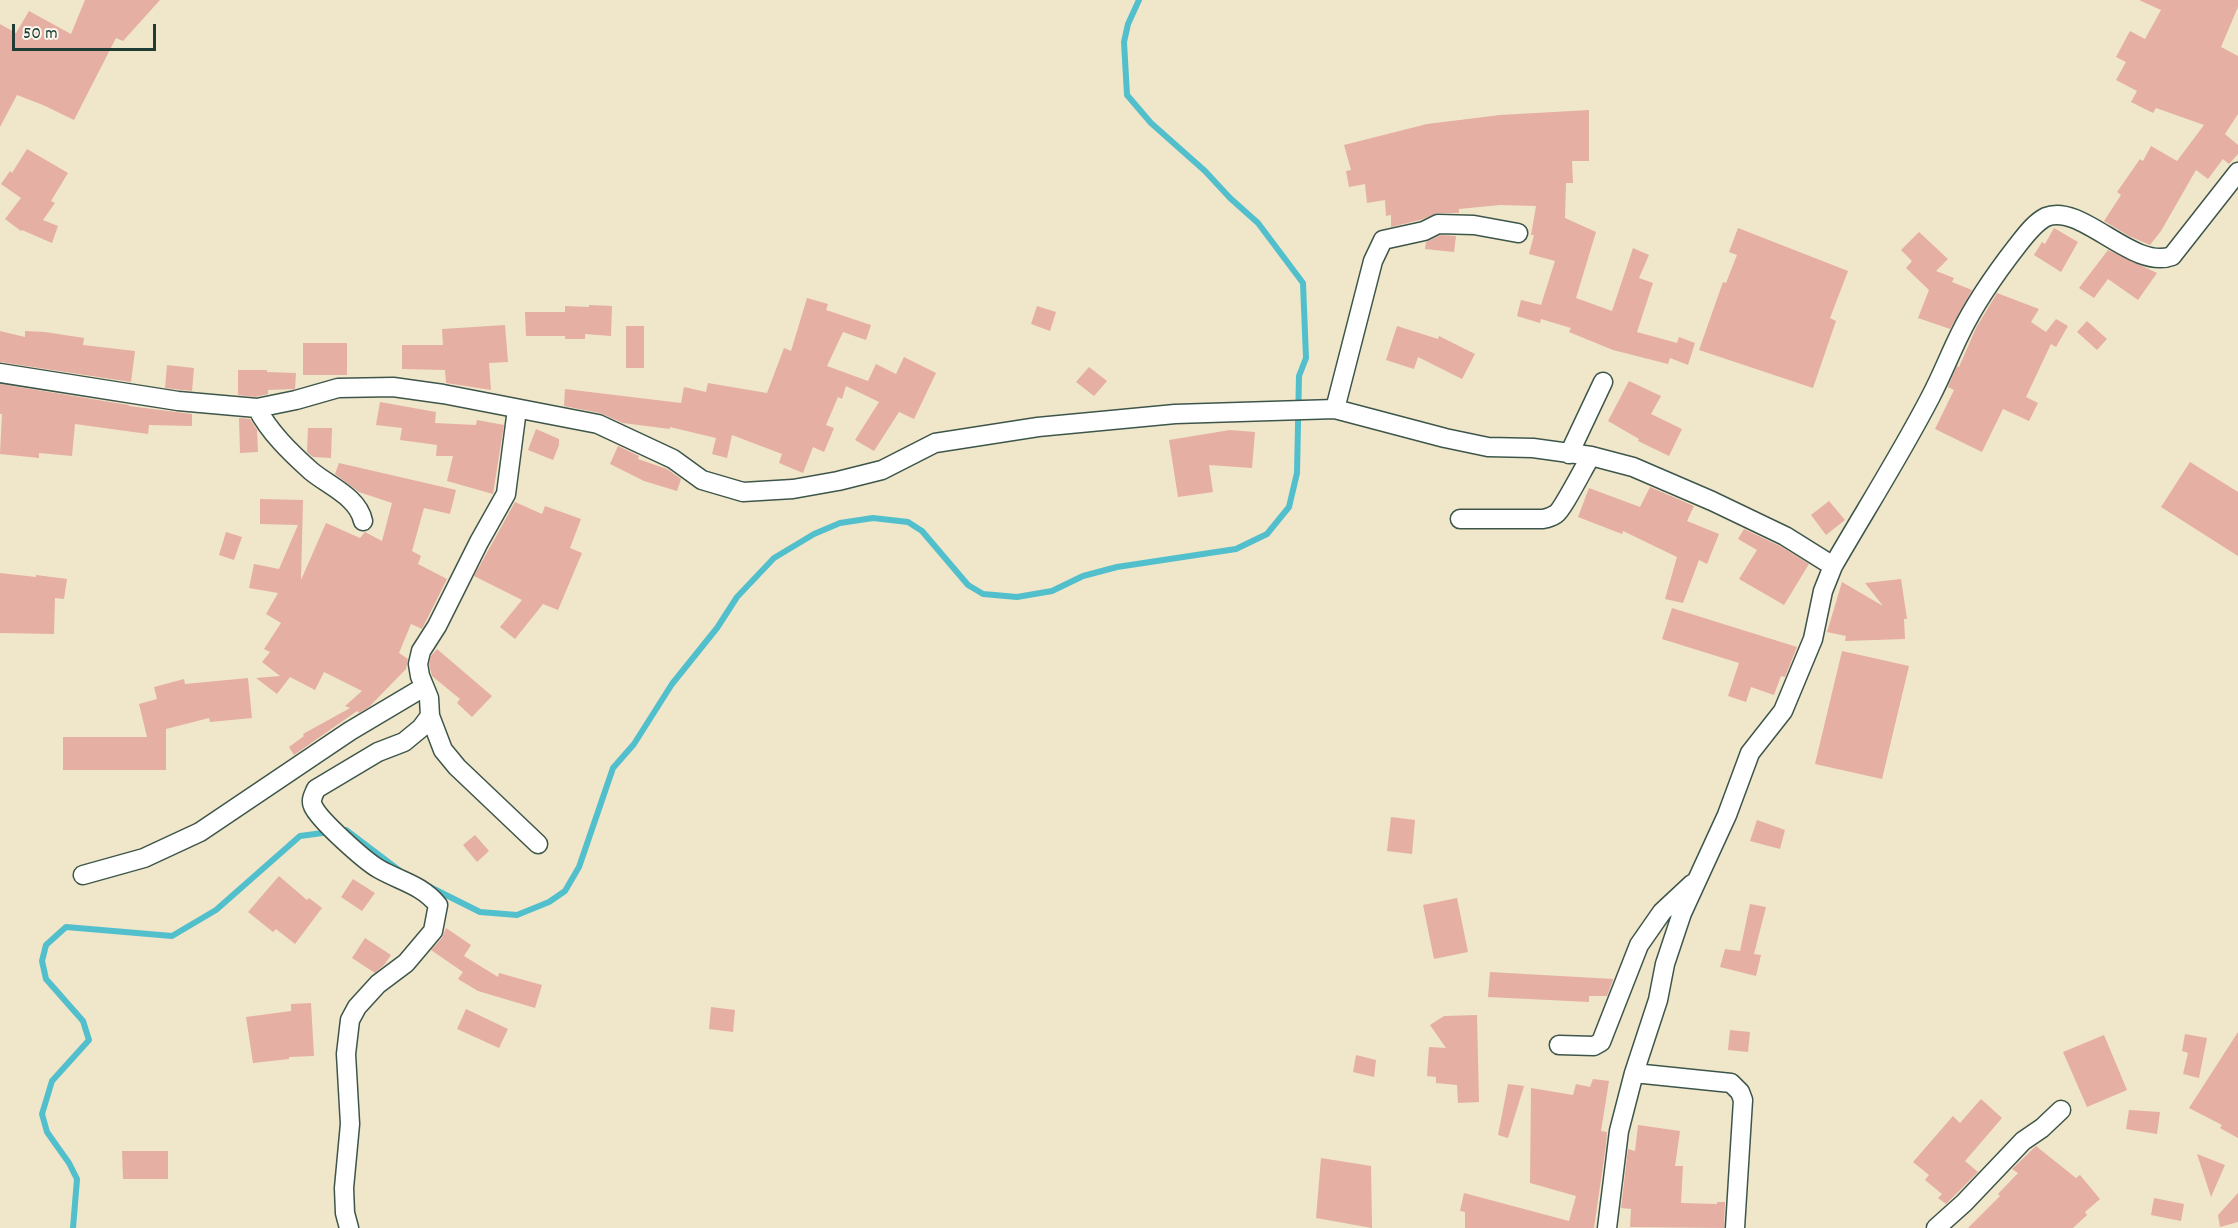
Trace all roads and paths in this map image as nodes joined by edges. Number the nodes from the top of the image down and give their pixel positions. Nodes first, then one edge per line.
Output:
1 (2238, 172) edge
2 (1518, 233) dead end
3 (0, 374) edge
4 (1603, 382) dead end
5 (256, 408) junction
6 (517, 409) junction
7 (1335, 409) junction
8 (1569, 454) junction
9 (1590, 456) junction
10 (1460, 519) dead end
11 (363, 521) dead end
12 (1833, 566) junction
13 (424, 687) junction
14 (430, 716) junction
15 (538, 844) dead end
16 (83, 875) dead end
17 (1698, 879) junction
18 (1559, 1045) dead end
19 (1634, 1073) junction
20 (2061, 1110) dead end
21 (349, 1228) edge
22 (1607, 1228) edge
23 (1736, 1228) edge
24 (1936, 1228) edge

1 - 12 street
2 - 7 street
3 - 5 street
4 - 8 street
5 - 6 street
5 - 11 street
6 - 7 street
6 - 13 street
7 - 8 street
8 - 9 street
9 - 10 street
9 - 12 street
12 - 17 street
13 - 14 street
13 - 16 street
14 - 15 street
14 - 21 street
17 - 18 street
17 - 19 street
19 - 22 street
19 - 23 street
20 - 24 street

